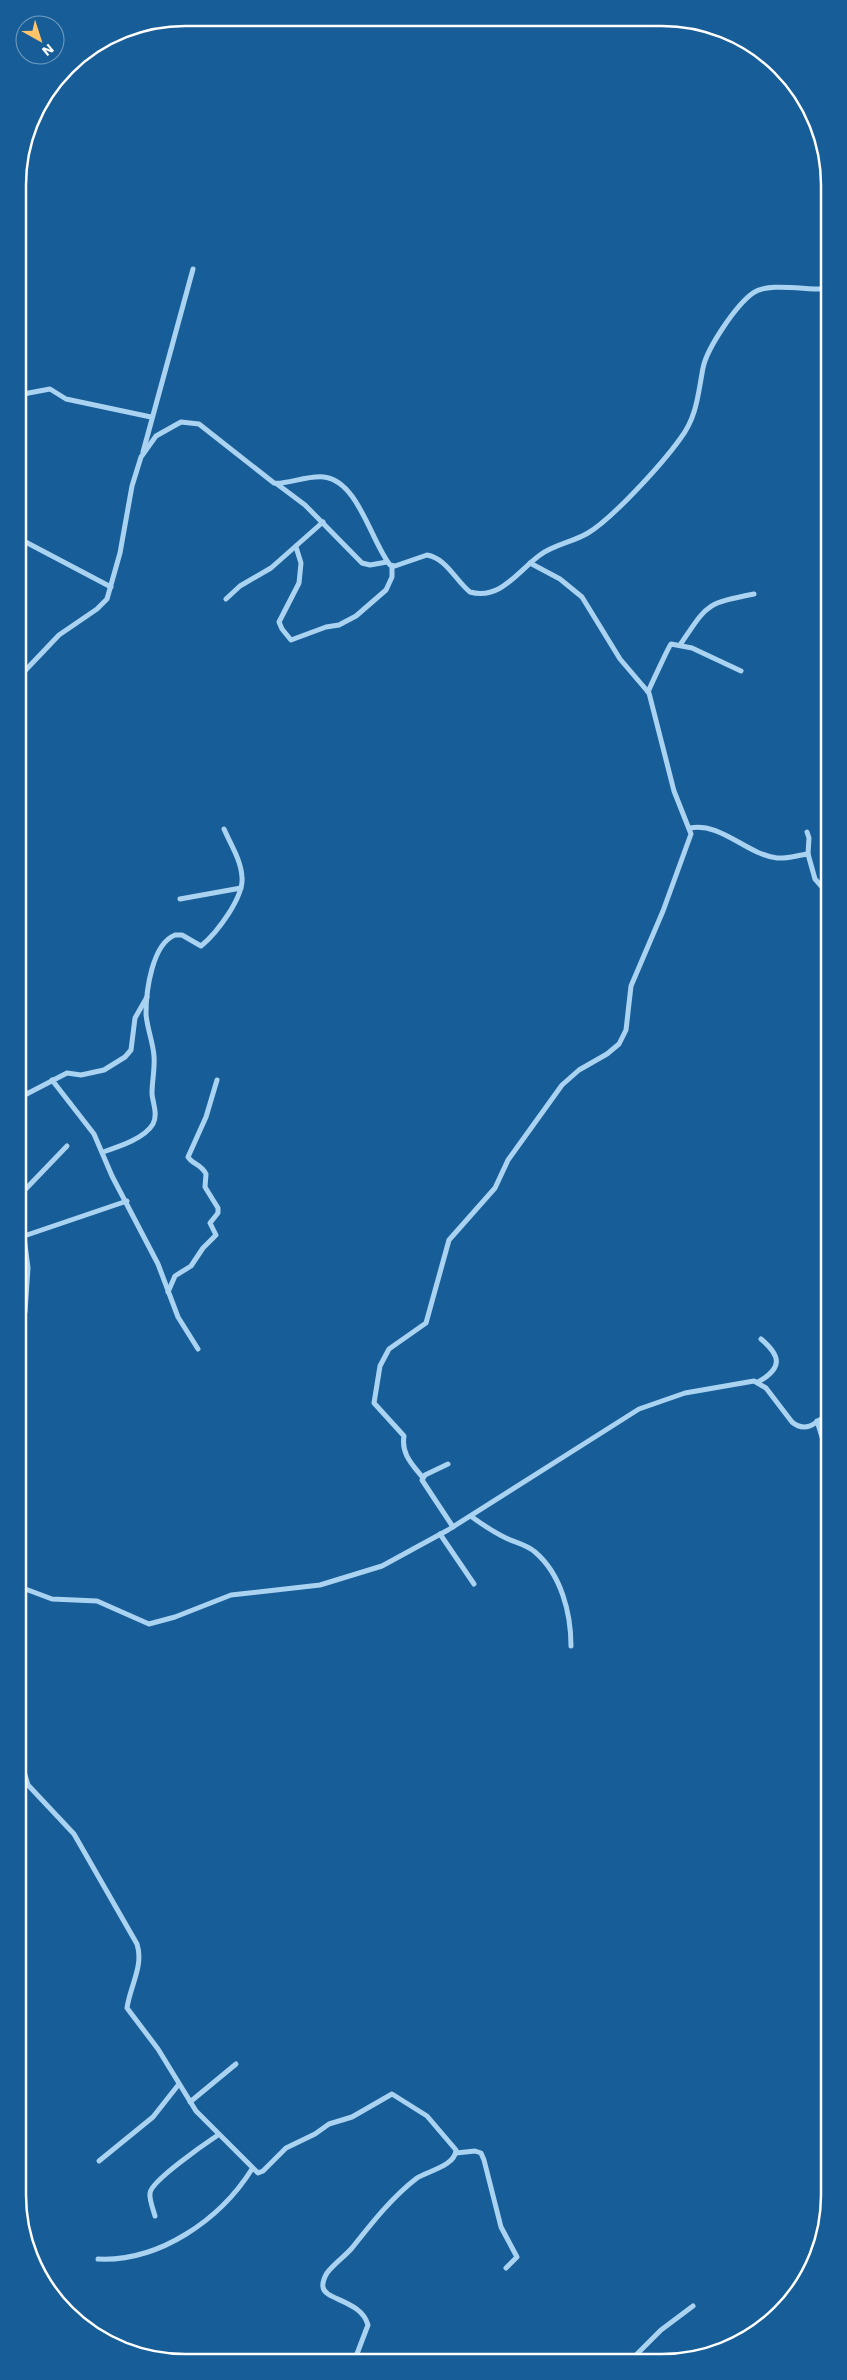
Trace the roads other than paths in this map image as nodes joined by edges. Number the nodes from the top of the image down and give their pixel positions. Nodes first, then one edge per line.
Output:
1 (192, 269) dead end
2 (821, 288) edge
3 (27, 393) edge
4 (152, 417) junction
5 (142, 457) junction
6 (277, 484) junction
7 (323, 522) junction
8 (27, 543) edge
9 (296, 547) junction
10 (530, 563) junction
11 (390, 564) junction
12 (111, 586) junction
13 (754, 594) dead end
14 (226, 599) dead end
15 (680, 645) junction
16 (27, 669) edge
17 (741, 671) dead end
18 (648, 692) junction
19 (690, 828) junction
20 (224, 830) dead end
21 (807, 832) dead end
22 (808, 854) junction
23 (821, 885) edge
24 (241, 888) junction
25 (180, 899) dead end
26 (149, 994) junction
27 (52, 1080) junction
28 (217, 1080) dead end
29 (26, 1094) edge
30 (67, 1146) dead end
31 (103, 1152) junction
32 (26, 1188) edge
33 (127, 1201) junction
34 (26, 1235) edge
35 (26, 1256) edge
36 (26, 1291) edge
37 (168, 1292) junction
38 (761, 1339) dead end
39 (198, 1349) dead end
40 (758, 1382) junction
41 (820, 1419) edge
42 (817, 1422) junction
43 (820, 1432) edge
44 (448, 1464) dead end
45 (423, 1478) junction
46 (472, 1517) junction
47 (453, 1527) junction
48 (440, 1534) junction
49 (474, 1584) dead end
50 (26, 1589) edge
51 (571, 1646) dead end
52 (26, 1779) edge
53 (236, 2064) dead end
54 (179, 2084) junction
55 (190, 2102) junction
56 (218, 2135) junction
57 (456, 2153) junction
58 (99, 2161) dead end
59 (252, 2170) junction
60 (154, 2216) dead end
61 (98, 2258) dead end
62 (506, 2268) dead end
63 (693, 2306) dead end
64 (357, 2354) edge
65 (637, 2354) edge

1 - 4 street
2 - 10 street
3 - 4 street
4 - 5 street
5 - 6 street
5 - 12 street
6 - 7 street
6 - 11 street
7 - 9 street
7 - 11 street
8 - 12 street
9 - 11 street
9 - 14 street
10 - 11 street
10 - 18 street
12 - 16 street
13 - 15 street
15 - 17 street
15 - 18 street
18 - 19 street
19 - 22 street
19 - 45 street
20 - 24 street
21 - 22 street
22 - 23 street
24 - 25 street
24 - 26 street
26 - 27 street
26 - 31 street
27 - 29 street
27 - 31 street
28 - 37 street
30 - 32 street
31 - 33 street
33 - 34 street
33 - 37 street
35 - 36 street
37 - 39 street
38 - 40 street
40 - 42 street
40 - 46 street
41 - 42 street
42 - 43 street
44 - 45 street
45 - 47 street
46 - 47 street
46 - 51 street
47 - 48 street
48 - 49 street
48 - 50 street
52 - 54 street
53 - 55 street
54 - 55 street
54 - 58 street
55 - 56 street
56 - 59 street
56 - 60 street
57 - 59 street
57 - 62 street
57 - 64 street
59 - 61 street
63 - 65 street

